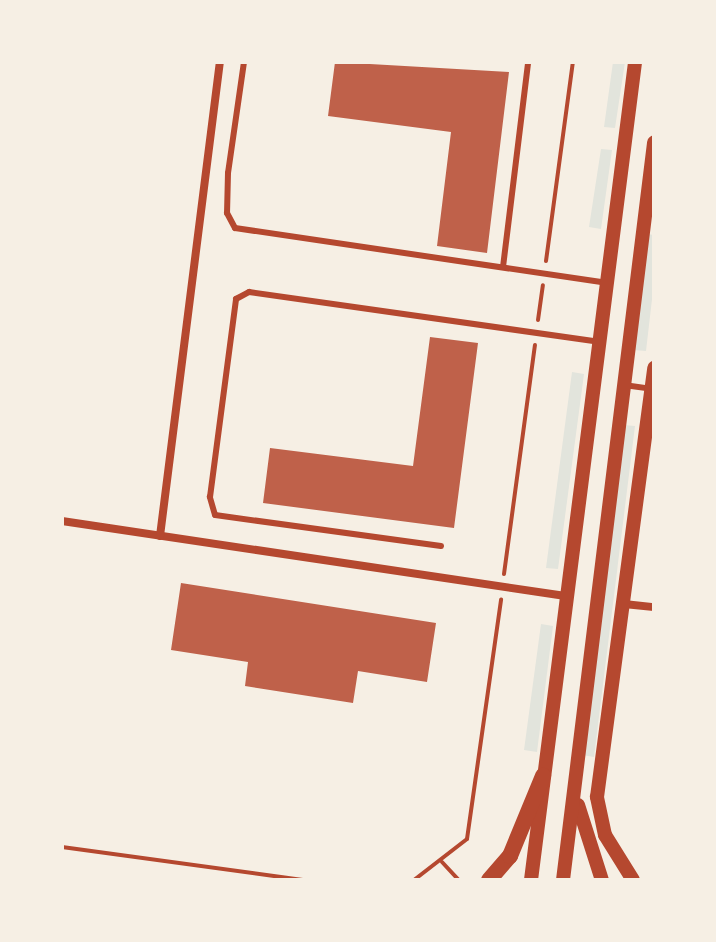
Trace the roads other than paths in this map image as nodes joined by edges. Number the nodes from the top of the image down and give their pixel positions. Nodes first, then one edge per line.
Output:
1 (220, 62) edge
2 (244, 62) edge
3 (528, 62) edge
4 (635, 62) edge
5 (654, 143) edge
6 (652, 179) edge
7 (503, 267) junction
8 (608, 283) junction
9 (600, 342) junction
10 (654, 368) edge
11 (624, 385) junction
12 (653, 389) edge
13 (62, 521) edge
14 (160, 536) junction
15 (441, 546) dead end
16 (565, 596) junction
17 (624, 604) junction
18 (654, 607) edge
19 (576, 753) junction
20 (543, 776) junction
21 (489, 880) edge
22 (531, 880) edge
23 (563, 880) edge
24 (602, 880) edge
25 (633, 880) edge

1 - 14 street
2 - 7 lane
3 - 7 lane
4 - 8 street
5 - 6 street
6 - 11 street
7 - 8 lane
8 - 9 street
9 - 15 lane
9 - 16 street
10 - 12 street
11 - 12 lane
11 - 19 street
12 - 17 street
13 - 14 street
14 - 16 street
16 - 20 street
17 - 18 street
17 - 25 street
19 - 23 street
19 - 24 street
20 - 21 main road
20 - 22 street

